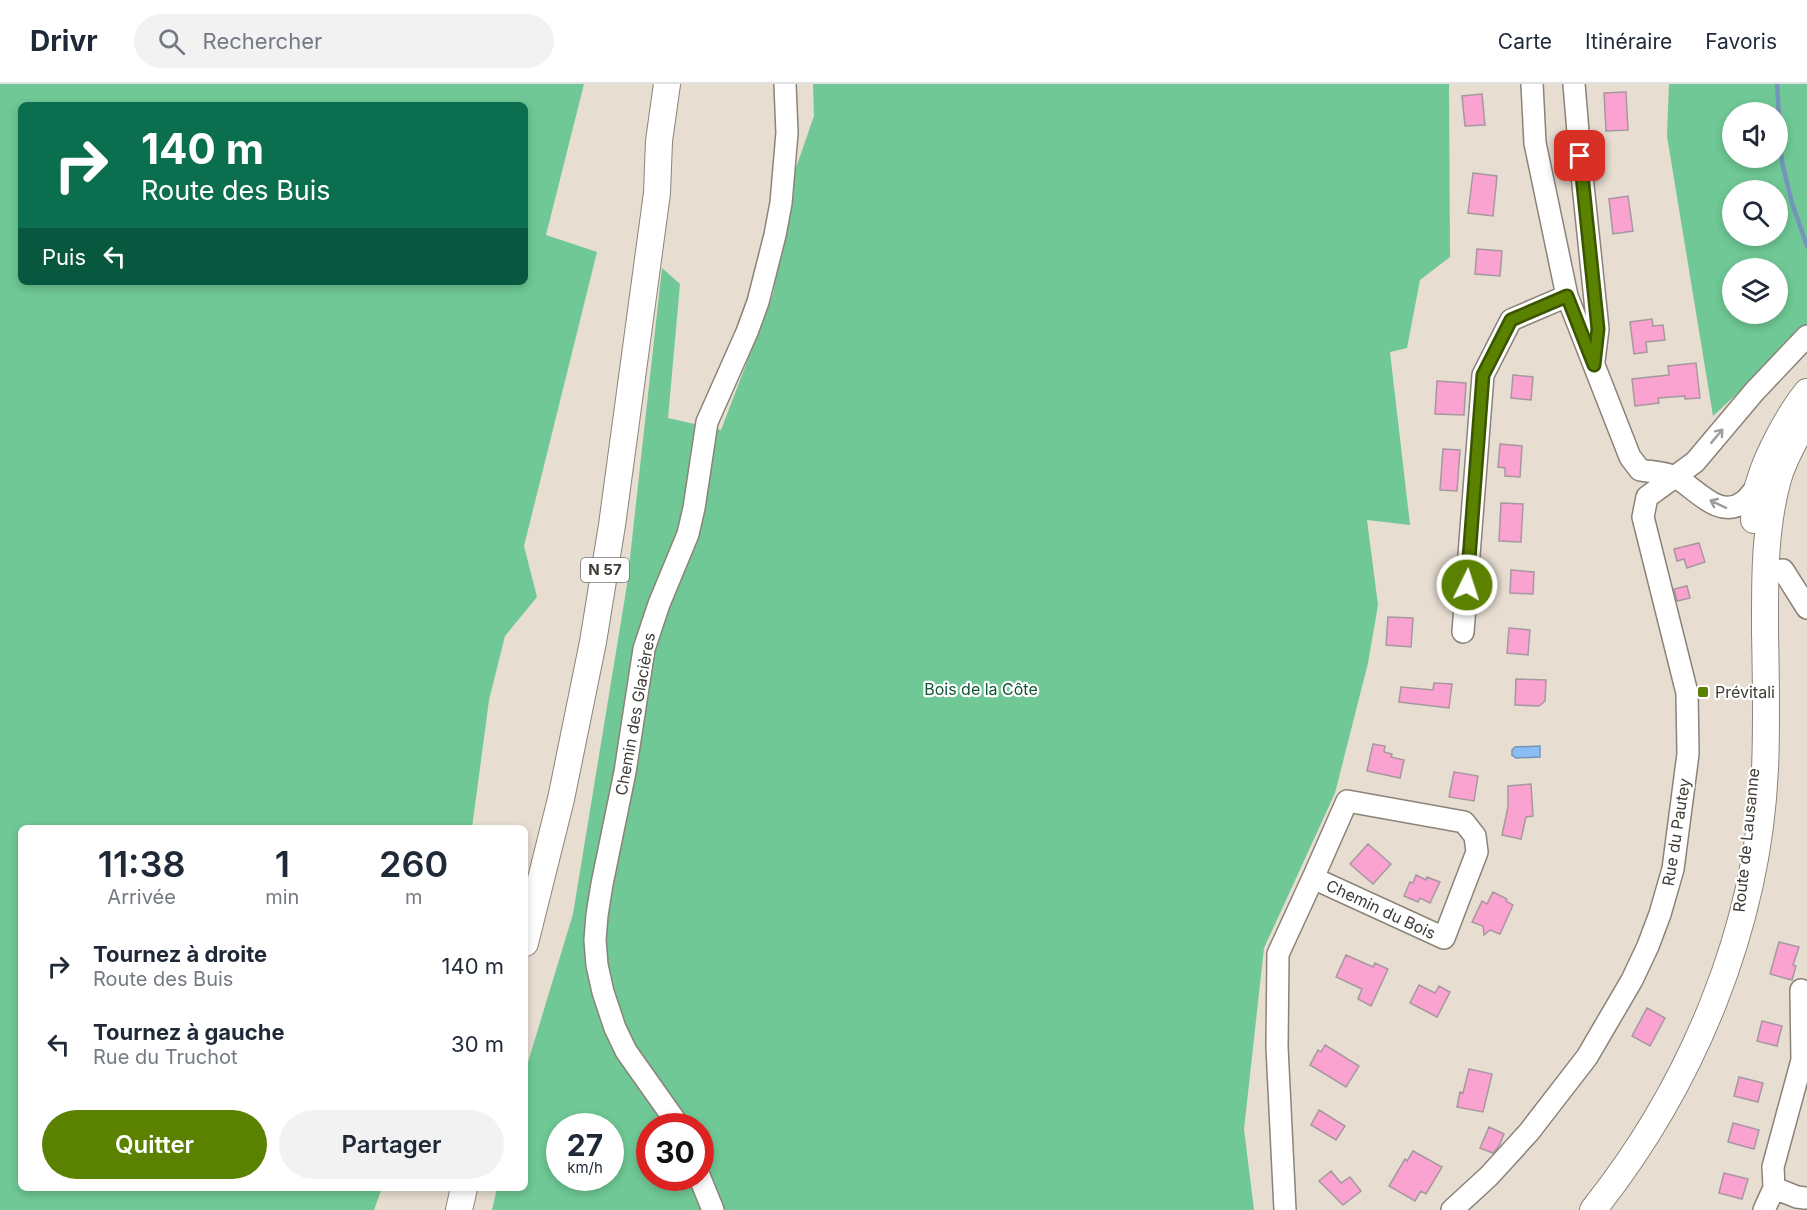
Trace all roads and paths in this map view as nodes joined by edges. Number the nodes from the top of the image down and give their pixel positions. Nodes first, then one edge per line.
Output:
1 (667, 84) edge
2 (680, 84) edge
3 (785, 84) edge
4 (1532, 84) edge
5 (1574, 84) edge
6 (657, 193) junction
7 (1567, 296) junction
8 (1807, 336) edge
9 (1594, 365) junction
10 (1807, 392) edge
11 (1807, 418) edge
12 (1675, 476) junction
13 (1758, 484) junction
14 (1783, 570) dead end
15 (1807, 608) edge
16 (1463, 632) dead end
17 (1313, 878) junction
18 (528, 931) edge
19 (1734, 941) junction
20 (1801, 990) dead end
21 (670, 1113) edge
22 (1774, 1188) junction
23 (463, 1191) edge
24 (705, 1191) edge
25 (1806, 1201) edge
26 (459, 1210) edge
27 (713, 1210) edge
28 (1285, 1210) edge
29 (1452, 1210) edge
30 (1593, 1210) edge
31 (1764, 1210) edge

1 - 6 main road, N 57
2 - 6 main road, N 57
3 - 21 street, Chemin des Glacières
4 - 7 street
5 - 9 street
6 - 18 main road, N 57
7 - 9 street
7 - 16 street
12 -> 8 street, Rue du Pautey
9 - 12 street
10 - 13 main road, Route de Lausanne
11 - 19 main road, Route de Lausanne
13 -> 12 street
12 - 29 street, Rue du Pautey
13 - 19 main road, Route de Lausanne
14 - 15 street
17 - 17 street, Chemin du Bois
17 - 28 street, Chemin du Bois
19 - 30 main road, Route de Lausanne
20 - 22 street
22 - 25 street
22 - 31 street
23 - 26 main road
24 - 27 street

